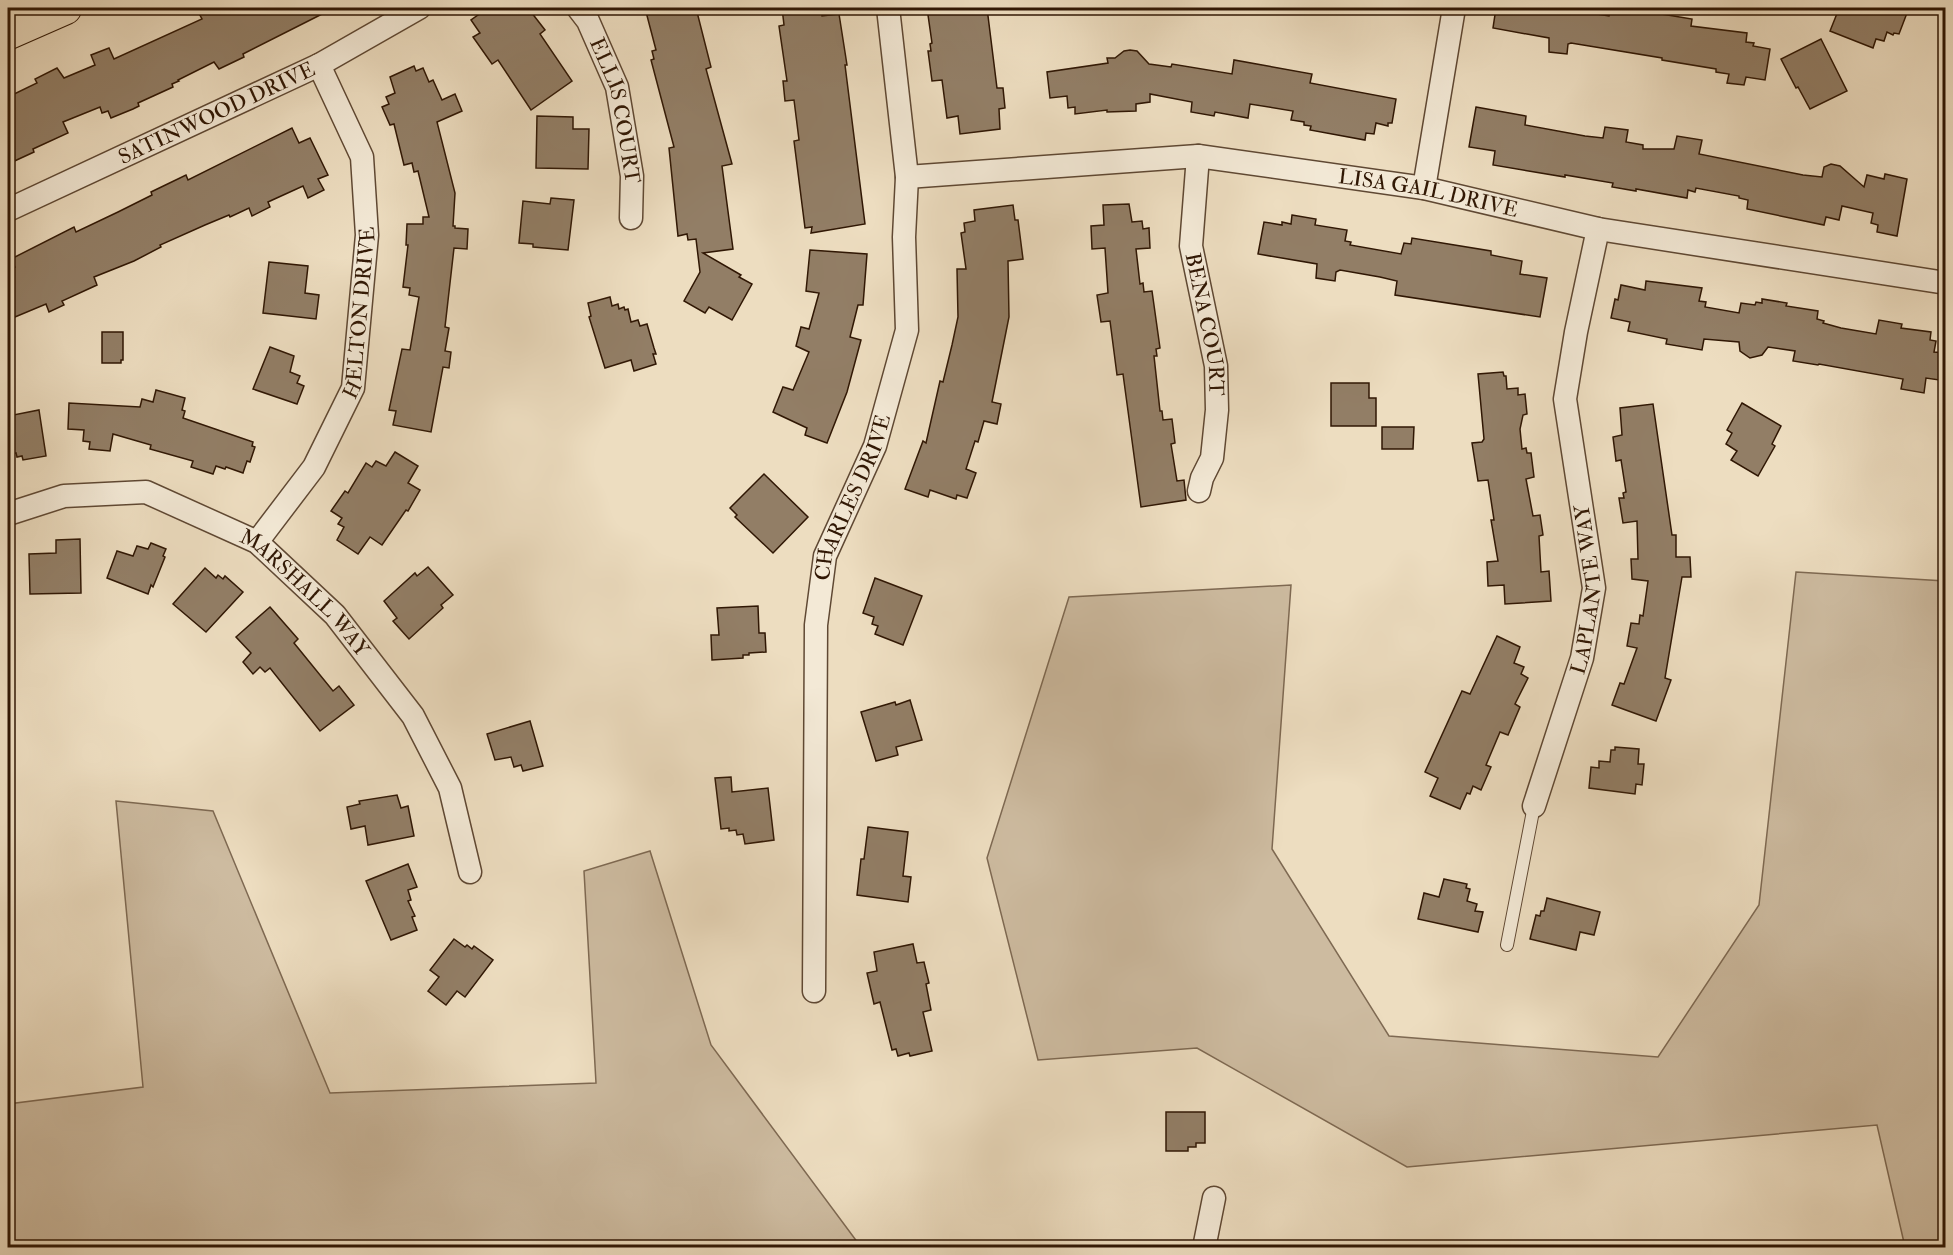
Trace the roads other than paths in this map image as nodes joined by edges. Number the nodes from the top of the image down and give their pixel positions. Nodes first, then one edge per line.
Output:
1 (65, 8) edge
2 (419, 8) edge
3 (578, 8) edge
4 (888, 8) edge
5 (1454, 8) edge
6 (8, 33) edge
7 (319, 65) junction
8 (1198, 156) junction
9 (907, 177) junction
10 (1424, 188) junction
11 (8, 210) edge
12 (631, 218) dead end
13 (1598, 229) junction
14 (1946, 283) edge
15 (1199, 491) dead end
16 (8, 514) edge
17 (257, 542) junction
18 (1534, 806) joint
19 (470, 872) dead end
20 (1507, 945) dead end
21 (814, 991) dead end
22 (1214, 1198) dead end
23 (1204, 1248) edge

1 - 6 main road
2 - 7 street, SATINWOOD DRIVE
3 - 12 street, ELLIS COURT
4 - 9 street, CHARLES DRIVE
5 - 10 street
7 - 11 street, SATINWOOD DRIVE
7 - 17 street, HELTON DRIVE
8 - 9 street, LISA GAIL DRIVE
8 - 10 street, LISA GAIL DRIVE
8 - 15 street, BENA COURT
9 - 21 street, CHARLES DRIVE
10 - 13 street, LISA GAIL DRIVE
13 - 14 street, LISA GAIL DRIVE
13 - 18 street, LAPLANTE WAY
16 - 17 street, MARSHALL WAY
17 - 19 street, MARSHALL WAY
18 - 20 lane, LAPLANTE WAY
22 - 23 street

